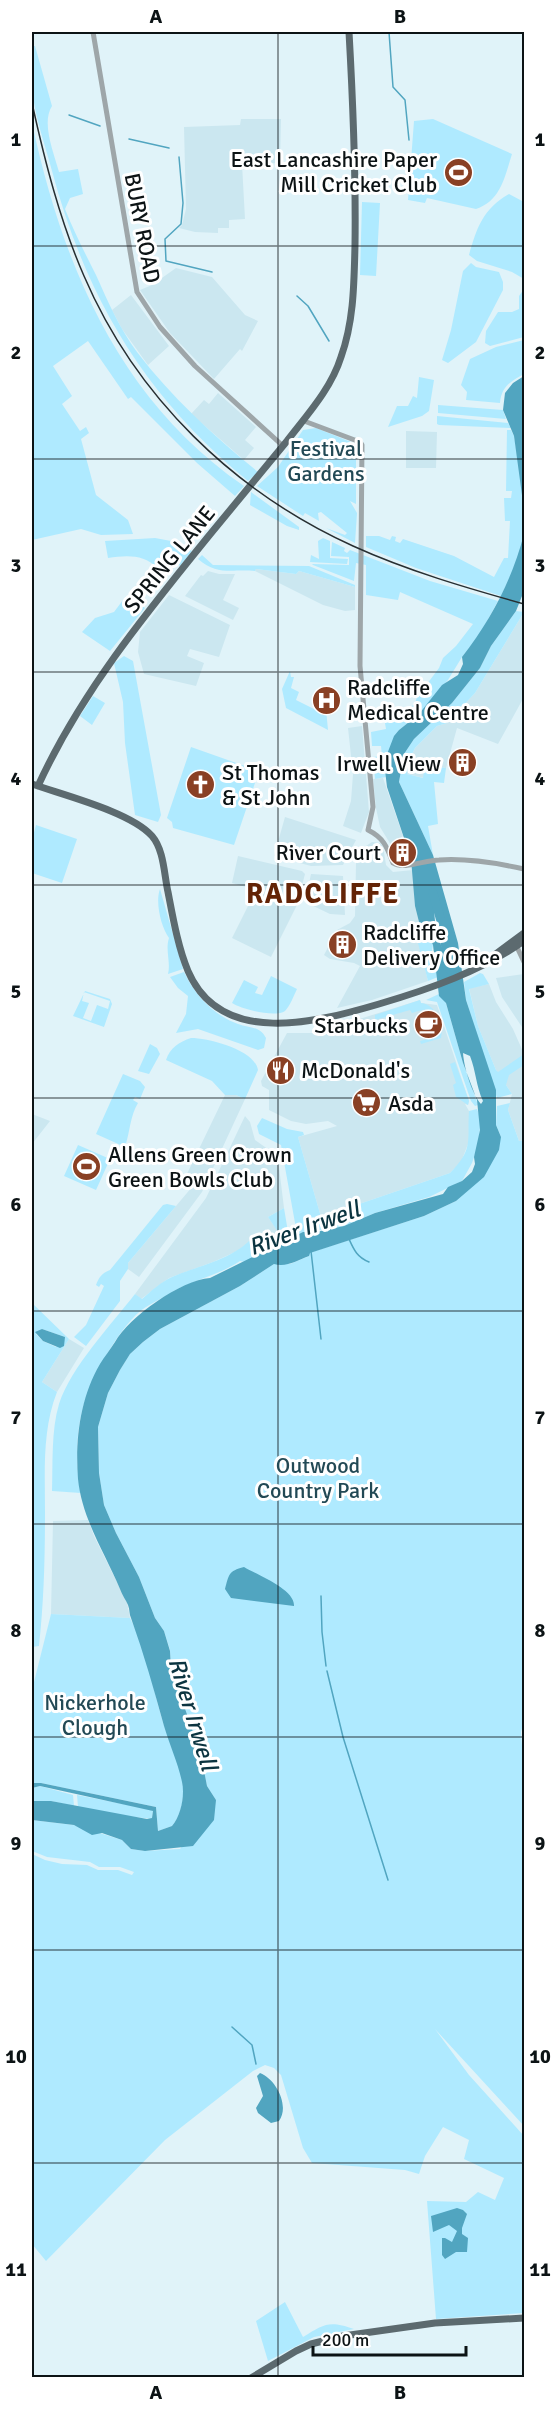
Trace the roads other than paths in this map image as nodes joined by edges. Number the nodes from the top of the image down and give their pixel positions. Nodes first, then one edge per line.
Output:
1 (93, 32) edge
2 (349, 32) edge
3 (304, 420) junction
4 (283, 446) junction
5 (35, 785) edge
6 (525, 869) edge
7 (525, 933) edge
8 (519, 943) edge
9 (506, 953) junction
10 (525, 956) edge
11 (525, 962) edge
12 (481, 965) junction
13 (525, 2318) edge
14 (251, 2378) edge

1 - 4 street, BURY ROAD
2 - 3 main road, SPRING LANE
3 - 4 main road, SPRING LANE
3 - 6 street
4 - 5 main road, SPRING LANE
5 - 12 main road
7 - 8 main road
8 - 9 main road
8 - 10 street
8 - 11 street
8 - 12 main road
9 - 11 street
9 - 12 main road
13 - 14 main road

